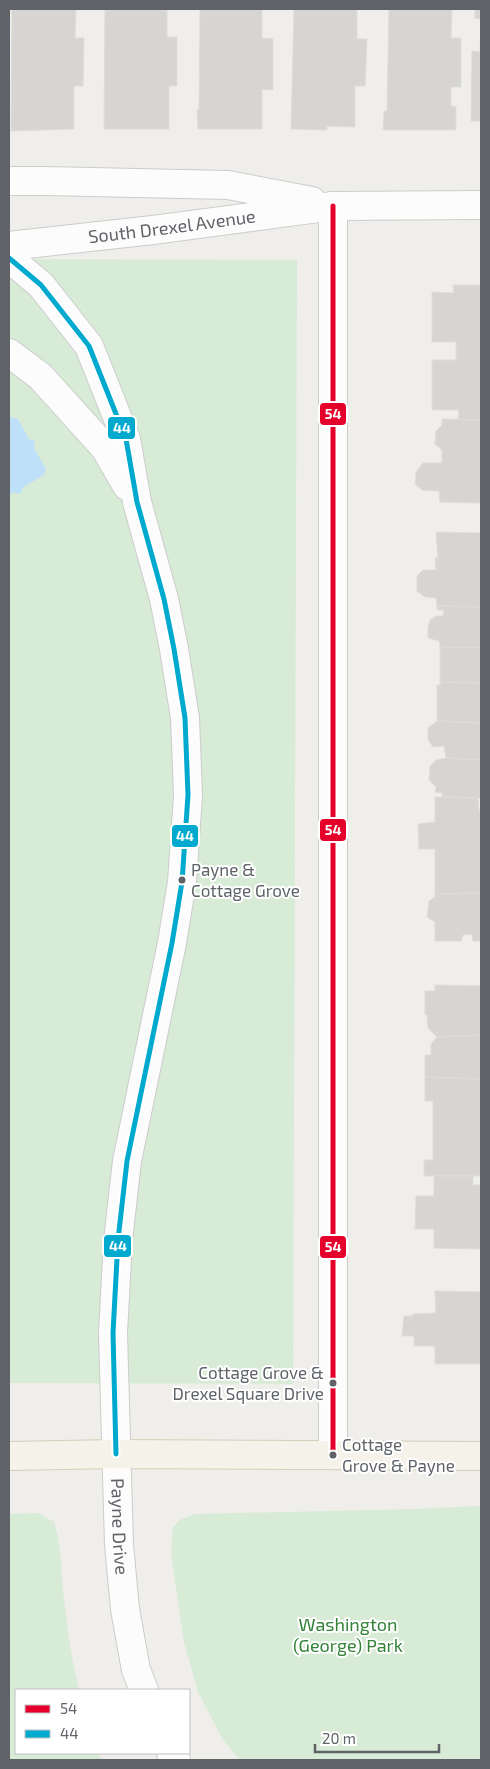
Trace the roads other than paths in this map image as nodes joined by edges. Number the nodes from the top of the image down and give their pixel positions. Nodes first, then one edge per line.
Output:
1 (9, 181) edge
2 (481, 205) edge
3 (333, 206) junction
4 (9, 246) edge
5 (9, 258) edge
6 (9, 353) edge
7 (137, 502) junction
8 (116, 1454) junction
9 (333, 1455) junction
10 (9, 1456) edge
11 (481, 1456) edge
12 (144, 1689) edge

1 - 3 street, South Drexel Avenue
2 - 3 street, South Drexel Avenue
3 - 4 street, South Drexel Avenue
3 - 9 street
5 - 7 street, Payne Drive
6 - 7 street, Payne Drive
7 - 8 street, Payne Drive
8 - 9 main road
8 - 10 main road
8 - 12 street, Payne Drive
9 - 11 main road

